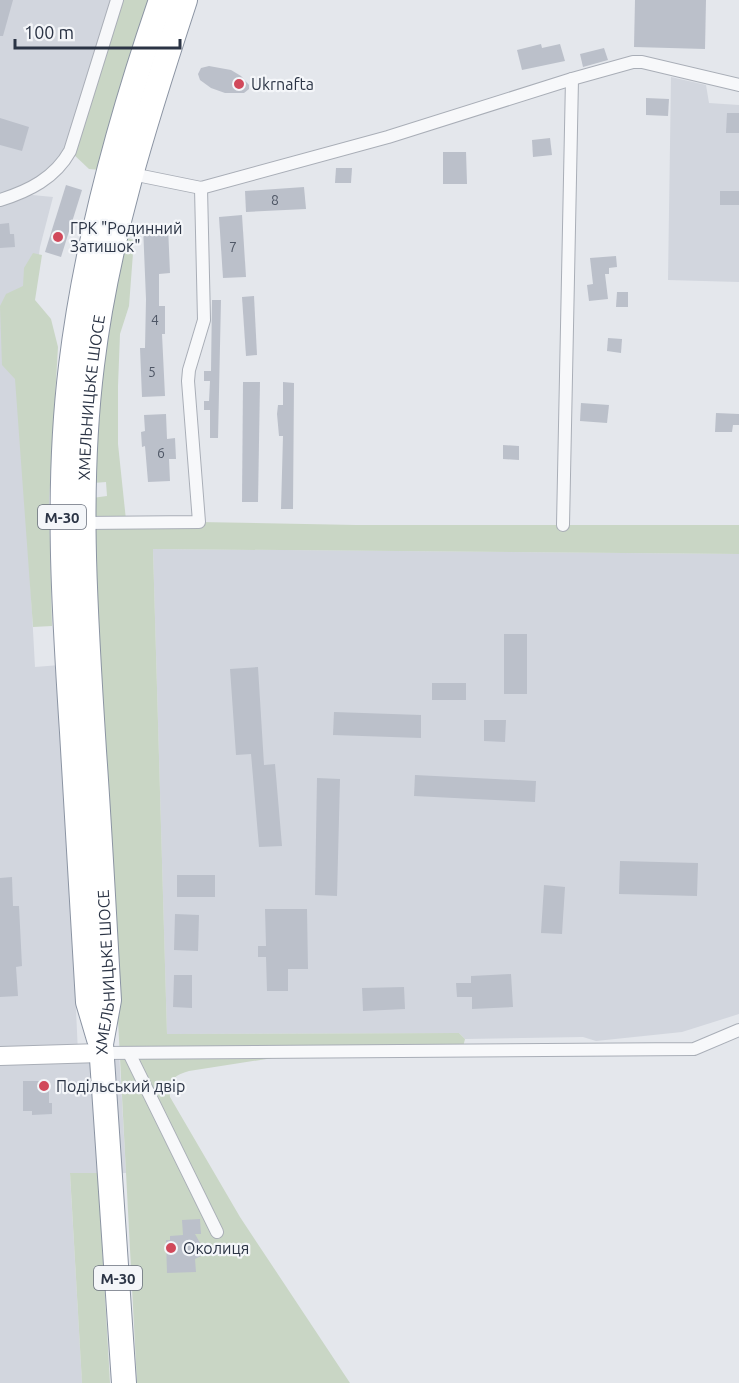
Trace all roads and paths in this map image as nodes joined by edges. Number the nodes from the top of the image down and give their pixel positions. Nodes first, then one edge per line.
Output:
1 (117, 0) edge
2 (161, 0) edge
3 (185, 0) edge
4 (572, 79) junction
5 (739, 85) edge
6 (121, 171) junction
7 (201, 188) junction
8 (0, 200) edge
9 (83, 523) junction
10 (563, 525) dead end
11 (739, 1030) edge
12 (101, 1048) junction
13 (129, 1053) junction
14 (0, 1056) edge
15 (217, 1232) dead end
16 (124, 1383) edge

1 - 8 street
2 - 6 highway, ХМЕЛЬНИЦЬКЕ ШОСЕ / М-30
3 - 6 highway, ХМЕЛЬНИЦЬКЕ ШОСЕ / М-30
4 - 5 street
4 - 7 street
4 - 10 street
6 - 7 street
6 - 9 highway, ХМЕЛЬНИЦЬКЕ ШОСЕ / М-30
6 - 12 highway, ХМЕЛЬНИЦЬКЕ ШОСЕ / М-30
7 - 9 street
9 - 12 highway, ХМЕЛЬНИЦЬКЕ ШОСЕ / М-30
11 - 13 street
12 - 13 street
12 - 14 street
12 - 16 highway, М-30
13 - 15 street

